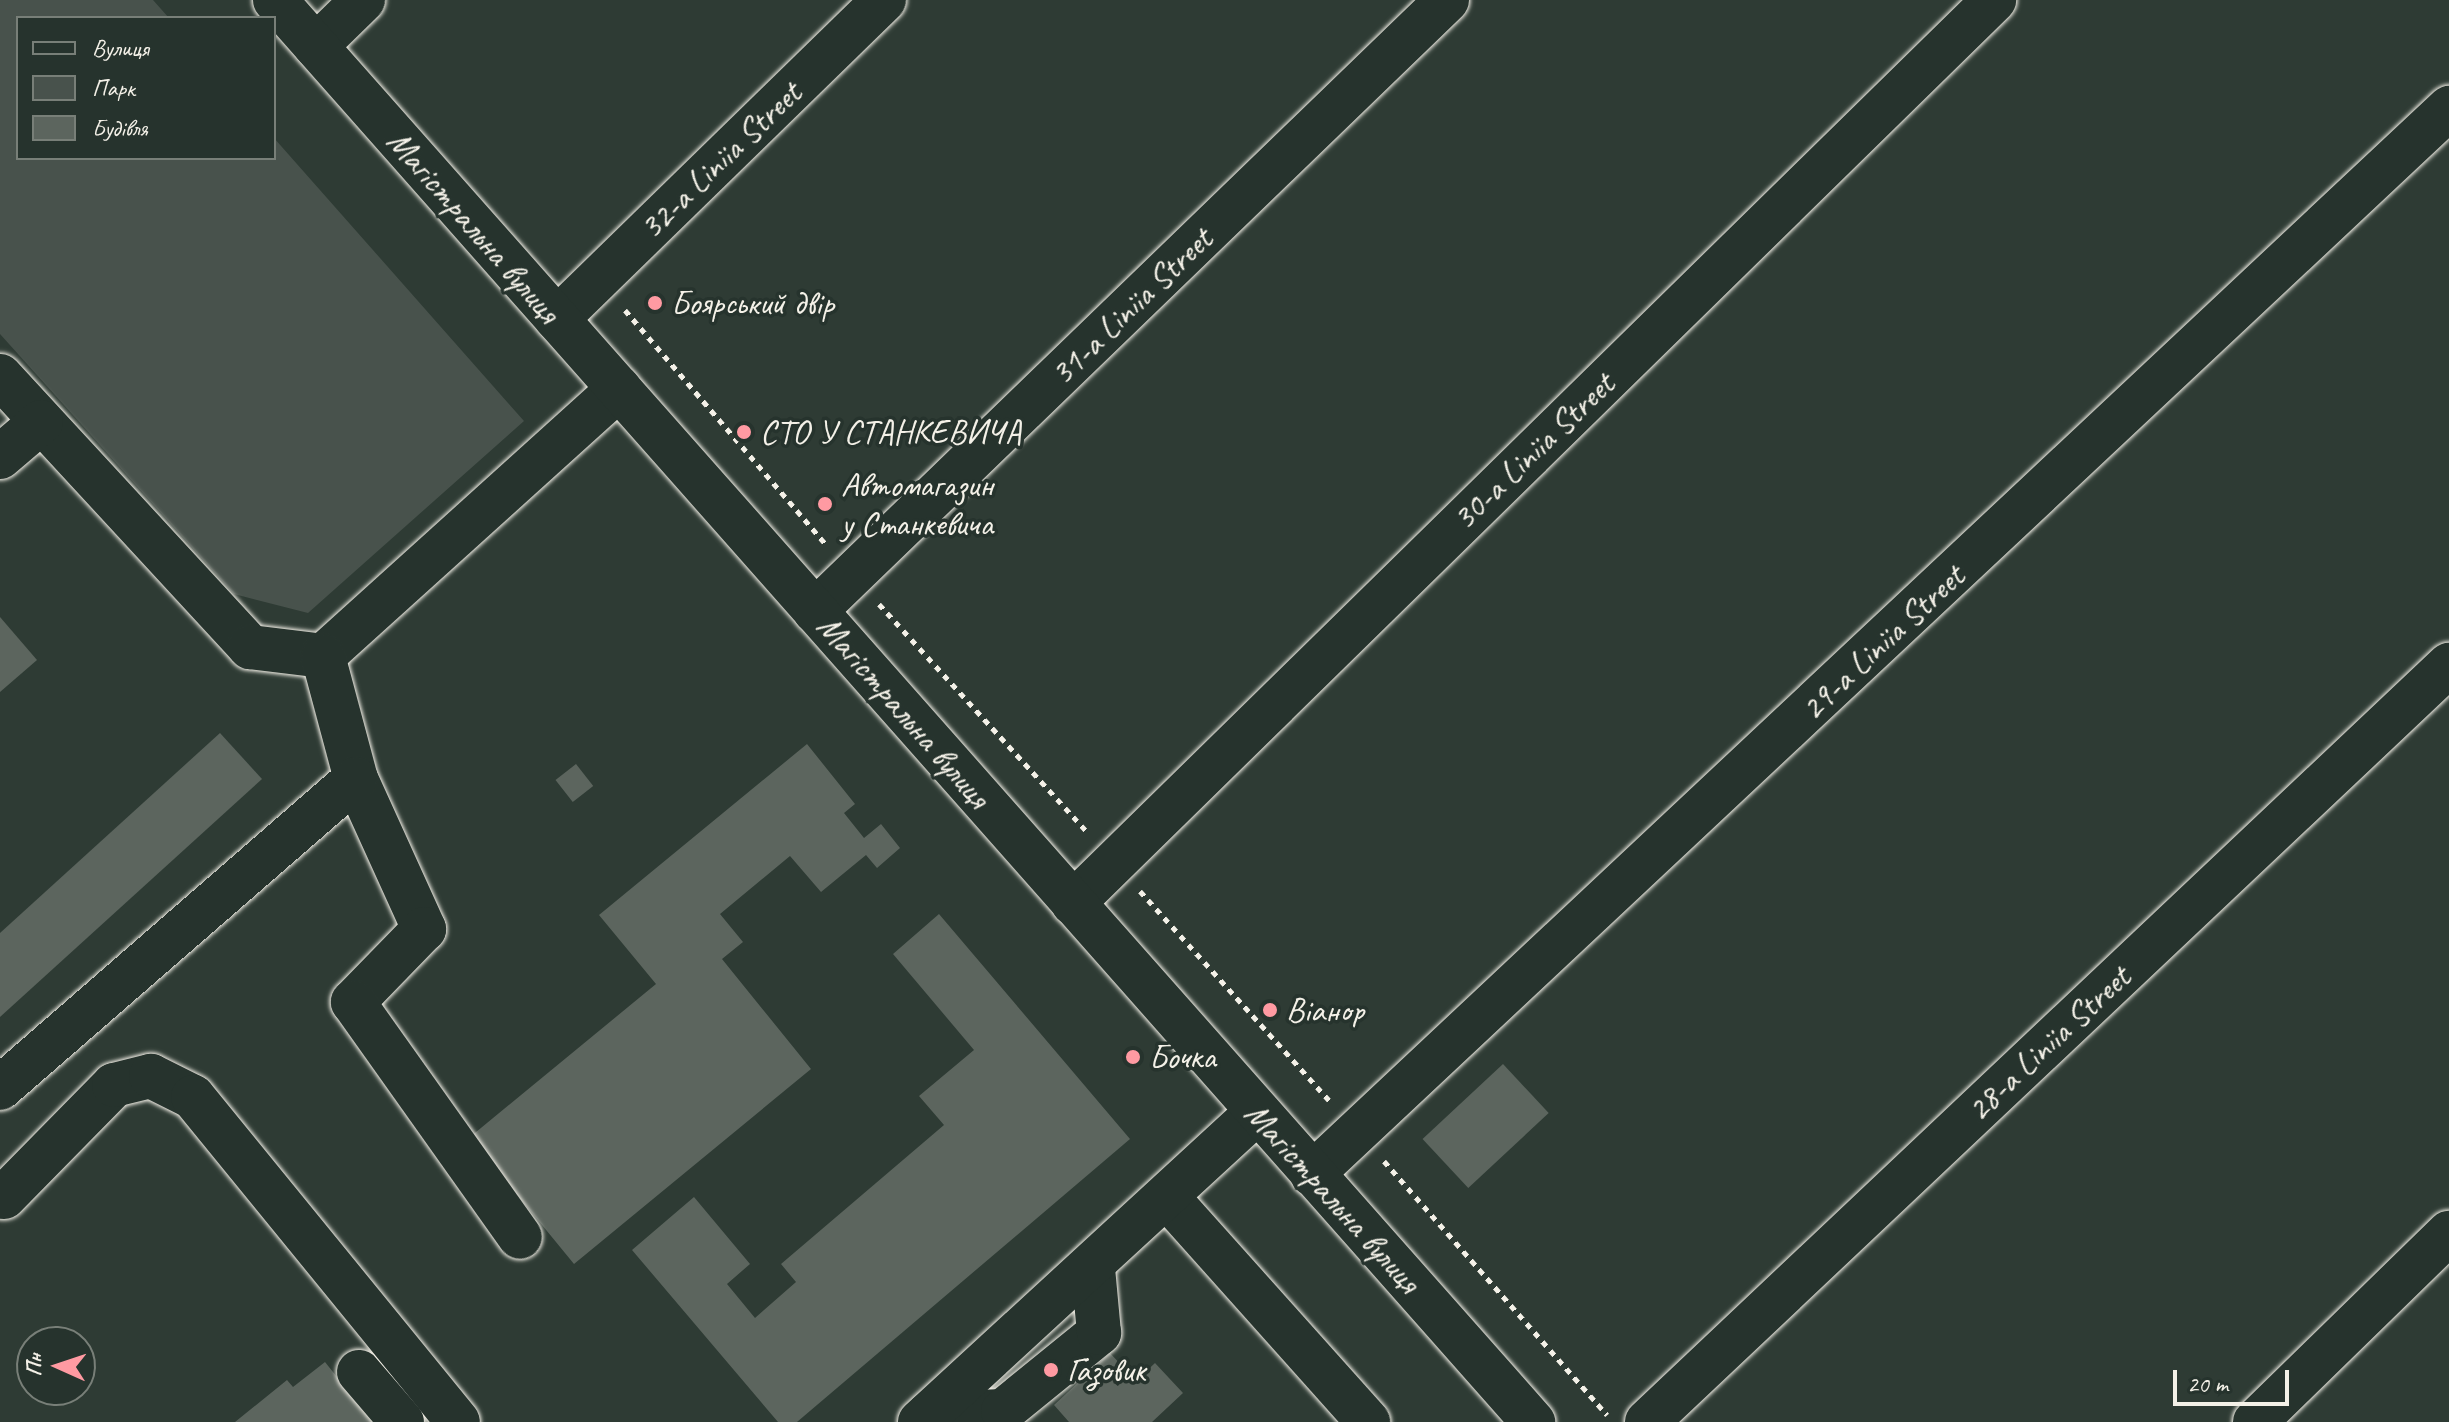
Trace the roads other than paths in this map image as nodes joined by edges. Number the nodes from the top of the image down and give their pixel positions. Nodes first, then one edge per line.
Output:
1 (275, 0) edge
2 (363, 0) edge
3 (884, 0) edge
4 (1447, 0) edge
5 (1994, 0) edge
6 (316, 46) junction
7 (2449, 108) edge
8 (557, 319) junction
9 (0, 376) edge
10 (619, 389) junction
11 (41, 422) junction
12 (0, 457) edge
13 (815, 611) junction
14 (323, 656) junction
15 (2449, 665) edge
16 (356, 779) junction
17 (1073, 903) junction
18 (0, 1088) edge
19 (1257, 1112) junction
20 (1312, 1174) junction
21 (4, 1197) dead end
22 (1167, 1197) junction
23 (2449, 1233) edge
24 (520, 1237) dead end
25 (359, 1372) dead end
26 (924, 1418) edge
27 (402, 1422) edge
28 (458, 1422) edge
29 (1368, 1422) edge
30 (1533, 1422) edge
31 (1647, 1422) edge
32 (2255, 1422) edge

1 - 6 street, Магістральна вулиця
2 - 6 street
3 - 8 street, 32-a Liniia Street
4 - 13 street, 31-a Liniia Street
5 - 17 street, 30-a Liniia Street
6 - 8 street, Магістральна вулиця
7 - 20 street, 29-a Liniia Street
8 - 10 street, Магістральна вулиця
9 - 11 street
10 - 13 street, Магістральна вулиця
10 - 14 street
11 - 12 street
11 - 14 street
13 - 17 street, Магістральна вулиця
14 - 16 street
15 - 31 street, 28-a Liniia Street
16 - 18 street
16 - 24 street
17 - 19 street, Магістральна вулиця
19 - 20 street, Магістральна вулиця
19 - 22 street
20 - 30 street, Магістральна вулиця
21 - 28 street
22 - 26 street
22 - 29 street
23 - 32 street
25 - 27 street

